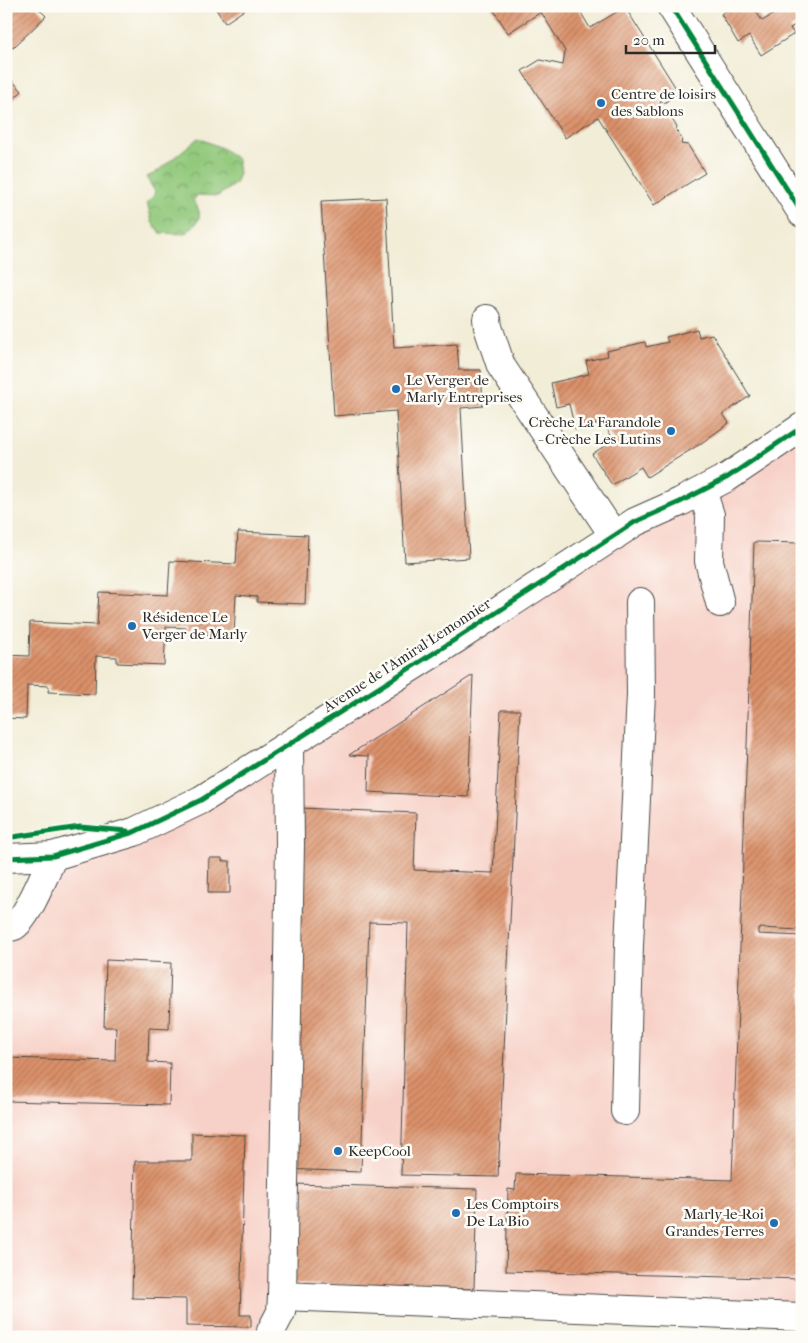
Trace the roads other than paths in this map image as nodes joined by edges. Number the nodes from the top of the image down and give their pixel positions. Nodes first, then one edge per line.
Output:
1 (671, 6) edge
2 (802, 214) edge
3 (487, 319) dead end
4 (802, 426) edge
5 (702, 491) junction
6 (614, 536) junction
7 (640, 602) dead end
8 (720, 603) dead end
9 (290, 746) junction
10 (53, 856) junction
11 (6, 858) edge
12 (6, 928) edge
13 (625, 1111) dead end
14 (282, 1296) junction
15 (802, 1317) edge
16 (271, 1337) edge

1 - 2 street
3 - 6 street
4 - 5 street, Avenue de l'Amiral Lemonnier
5 - 6 street, Avenue de l'Amiral Lemonnier
5 - 8 street
6 - 9 street, Avenue de l'Amiral Lemonnier
7 - 13 street
9 - 10 street, Avenue de l'Amiral Lemonnier
9 - 14 street
10 - 11 street, Avenue de l'Amiral Lemonnier
10 - 12 street
14 - 15 street
14 - 16 street

